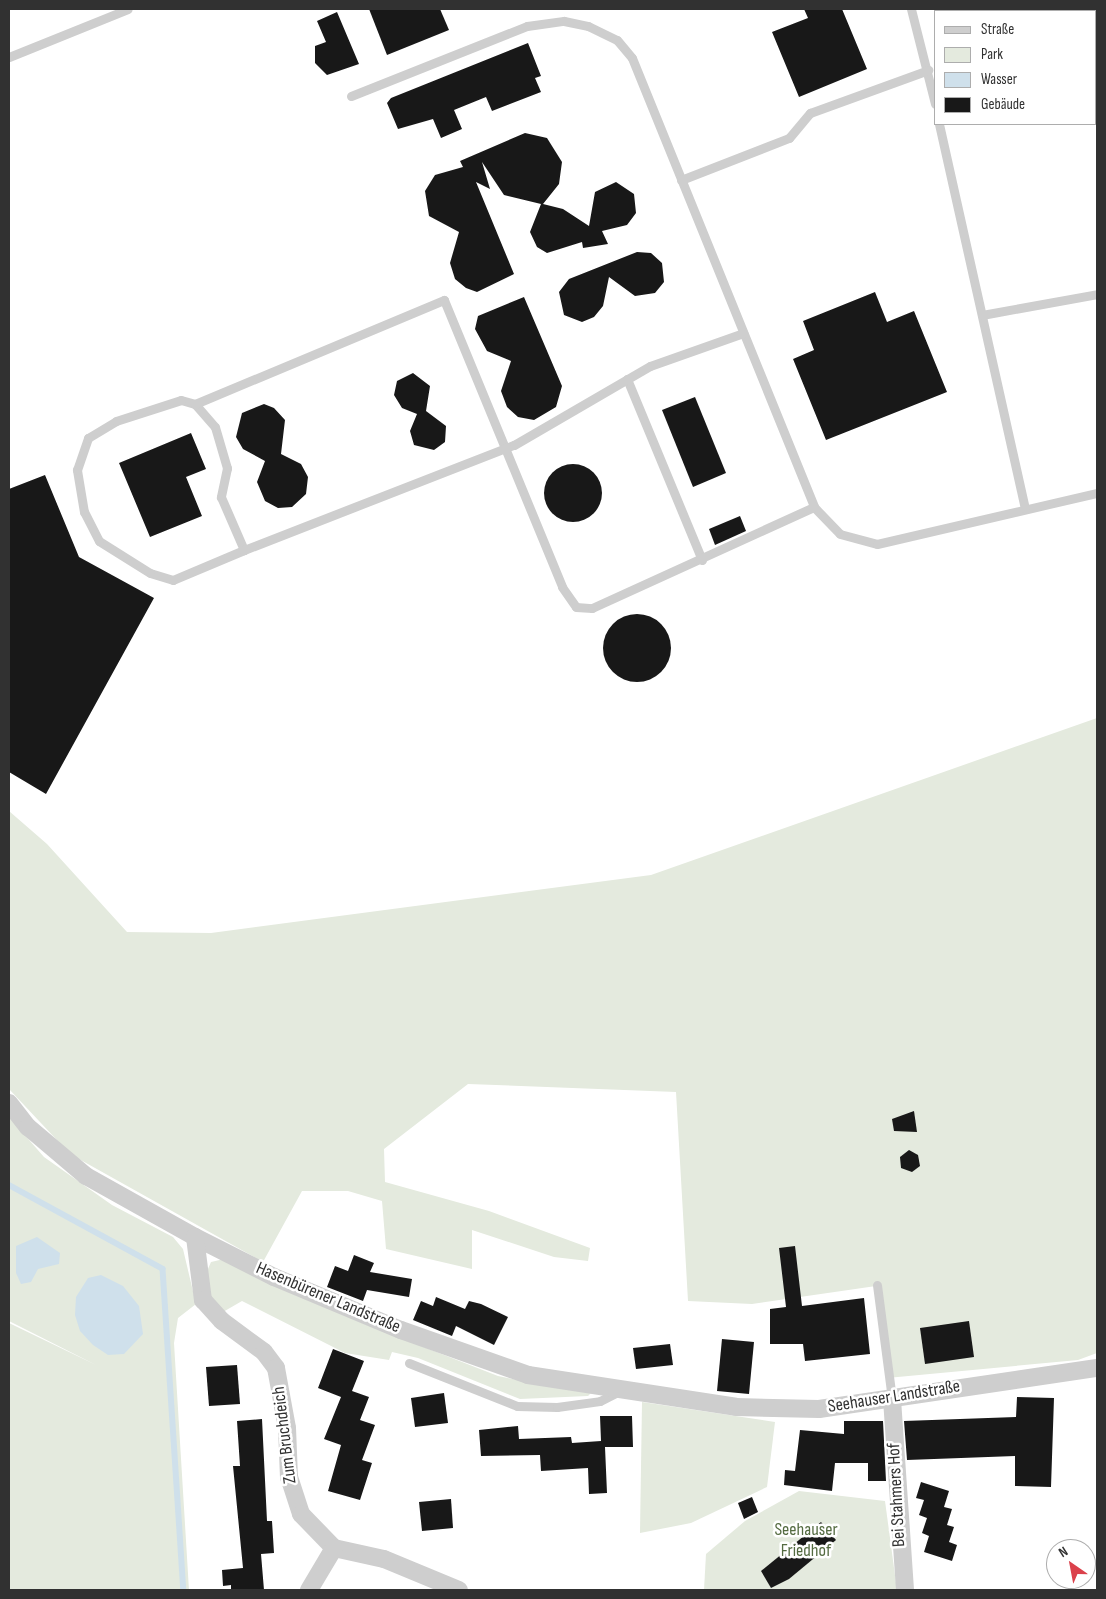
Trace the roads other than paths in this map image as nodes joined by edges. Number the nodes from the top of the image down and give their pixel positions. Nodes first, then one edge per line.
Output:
1 (128, 9) edge
2 (911, 9) edge
3 (9, 57) edge
4 (928, 70) junction
5 (351, 96) dead end
6 (934, 97) edge
7 (939, 125) edge
8 (681, 180) junction
9 (1097, 294) edge
10 (982, 316) junction
11 (743, 333) junction
12 (627, 379) junction
13 (195, 404) junction
14 (506, 448) junction
15 (1097, 494) edge
16 (814, 507) junction
17 (1025, 509) junction
18 (244, 550) junction
19 (702, 560) junction
20 (9, 1103) edge
21 (195, 1237) junction
22 (877, 1285) dead end
23 (409, 1363) dead end
24 (1097, 1368) edge
25 (626, 1388) junction
26 (690, 1398) joint
27 (892, 1399) junction
28 (334, 1548) junction
29 (309, 1590) edge
30 (459, 1590) edge
31 (905, 1590) edge

1 - 3 lane
2 - 4 lane
4 - 6 lane
4 - 8 lane
5 - 8 lane
7 - 10 lane
8 - 11 lane
9 - 10 lane
10 - 17 lane
11 - 12 lane
11 - 16 lane
12 - 14 lane
12 - 19 lane
13 - 14 lane
13 - 18 lane
13 - 18 lane
14 - 18 lane
14 - 19 lane
15 - 17 lane
16 - 17 lane
16 - 19 lane
20 - 21 street, Hasenbürener Landstraße
21 - 25 street, Hasenbürener Landstraße
21 - 28 street, Zum Bruchdeich
22 - 27 lane
23 - 25 lane
24 - 27 street, Seehauser Landstraße
25 - 26 street, Hasenbürener Landstraße
26 - 27 street, Seehauser Landstraße
27 - 31 street, Bei Stahmers Hof
28 - 29 street
28 - 30 street, Zum Bruchdeich

